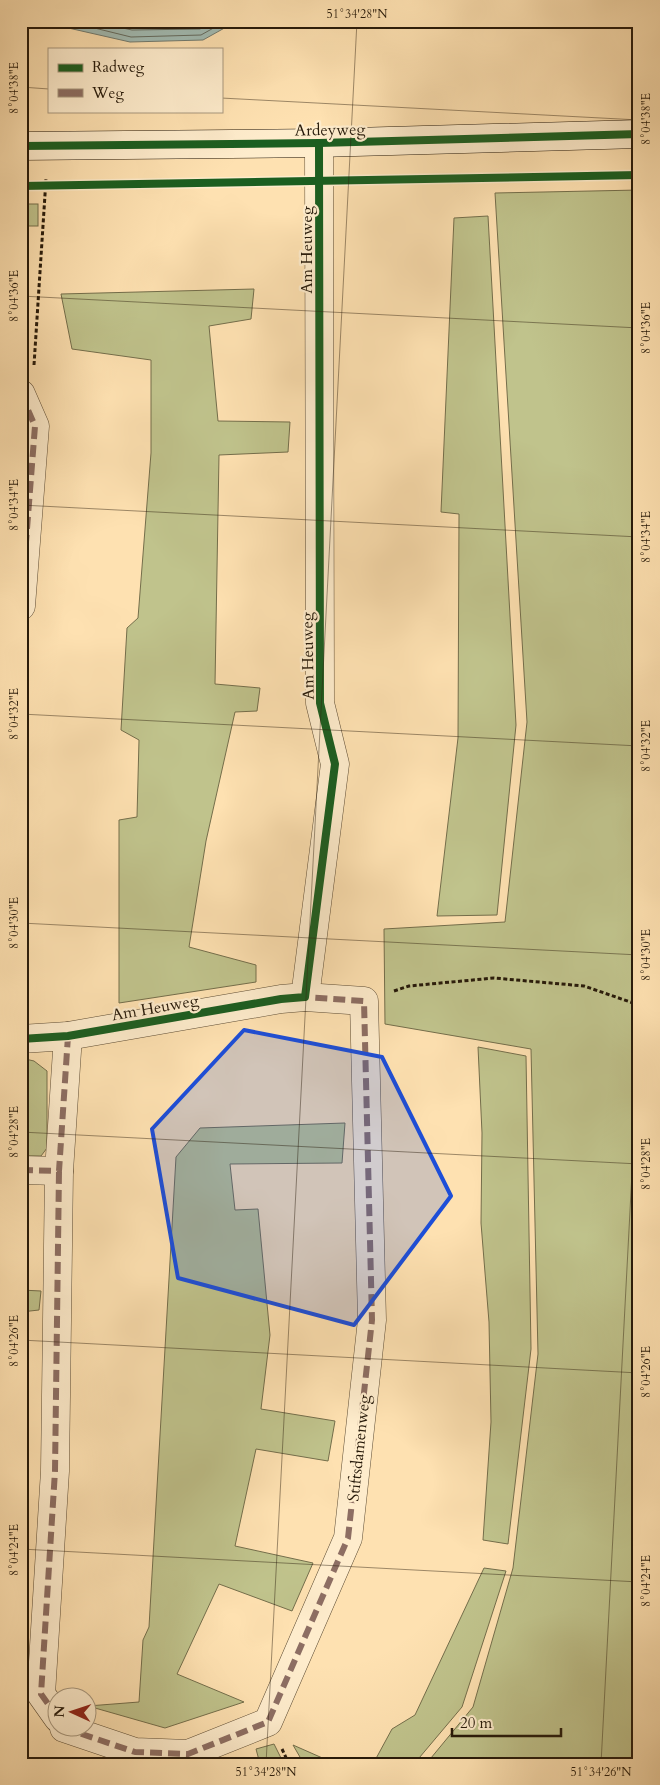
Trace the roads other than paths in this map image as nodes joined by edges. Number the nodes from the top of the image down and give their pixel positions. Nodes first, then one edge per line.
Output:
1 (639, 134) edge
2 (319, 143) junction
3 (34, 146) edge
4 (22, 396) edge
5 (21, 606) edge
6 (305, 997) junction
7 (68, 1036) junction
8 (21, 1039) edge
9 (21, 1170) edge
10 (59, 1171) junction
11 (48, 1703) edge
12 (94, 1738) edge

1 - 2 street, Ardeyweg
2 - 3 street, Ardeyweg
2 - 6 street, Am Heuweg
4 - 5 street
6 - 7 street, Am Heuweg
6 - 12 street, Stiftsdamenweg
7 - 8 street, Am Heuweg
7 - 10 street
9 - 10 street
10 - 11 street

